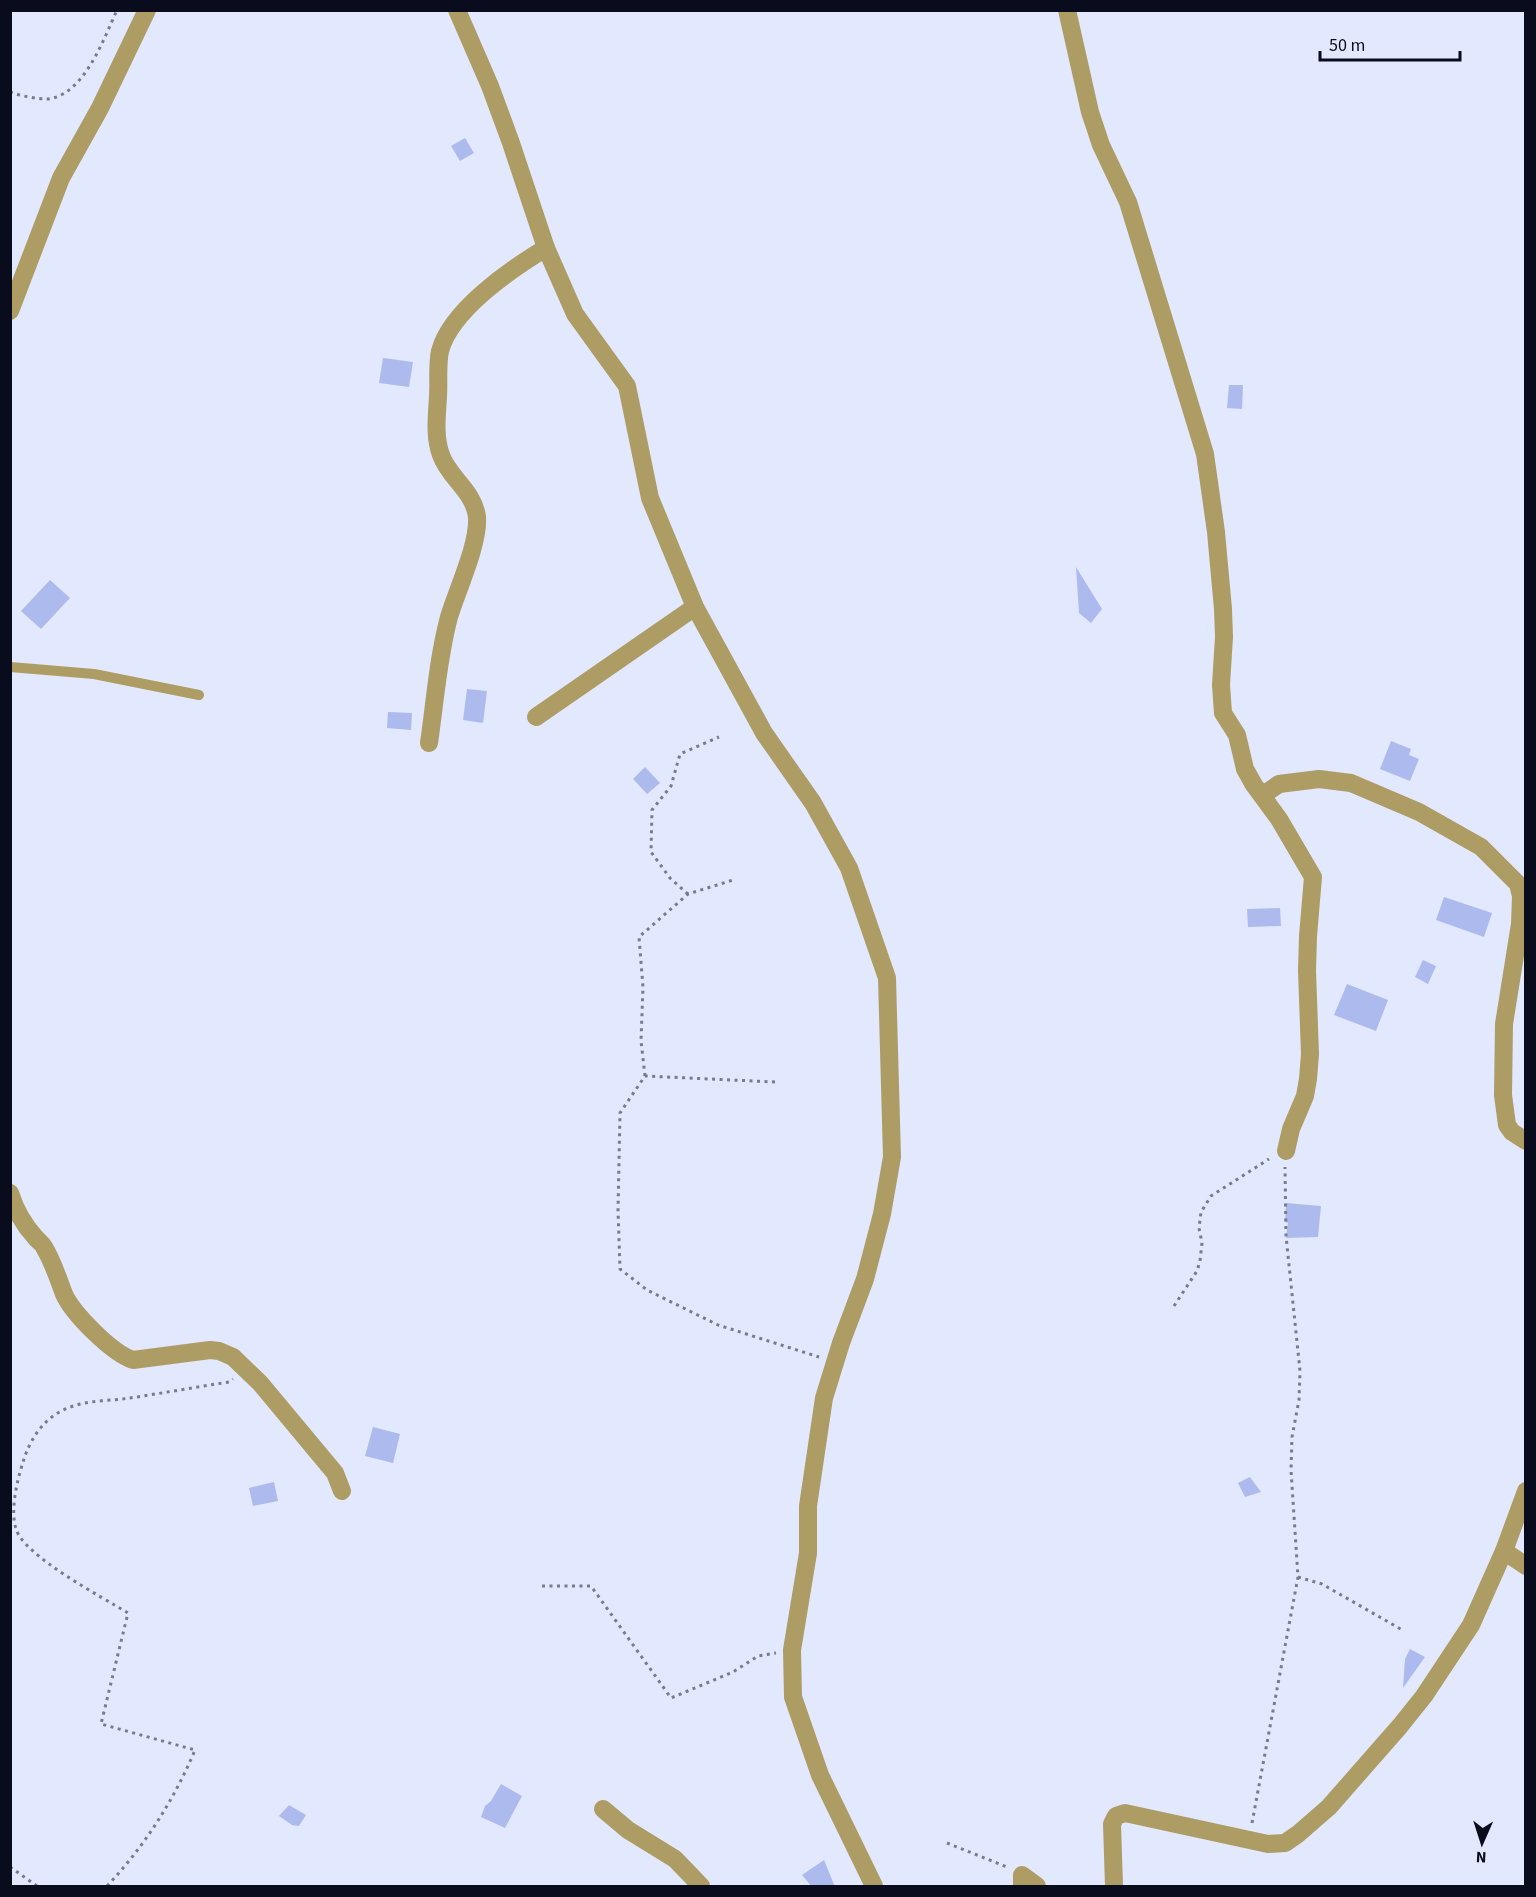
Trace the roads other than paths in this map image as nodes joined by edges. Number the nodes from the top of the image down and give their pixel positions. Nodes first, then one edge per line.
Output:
1 (147, 10) edge
2 (457, 10) edge
3 (1067, 10) edge
4 (546, 248) junction
5 (10, 311) edge
6 (695, 607) junction
7 (10, 667) edge
8 (199, 696) dead end
9 (536, 717) dead end
10 (429, 743) dead end
11 (1263, 795) junction
12 (1526, 1141) edge
13 (1286, 1152) road end
14 (10, 1193) edge
15 (342, 1491) dead end
16 (1526, 1491) edge
17 (1504, 1551) junction
18 (1526, 1566) edge
19 (603, 1809) dead end
20 (1022, 1881) edge
21 (701, 1887) edge
22 (874, 1887) edge
23 (1037, 1887) edge
24 (1114, 1887) edge

1 - 5 street
2 - 4 street
3 - 11 street
4 - 6 street
4 - 10 street
6 - 9 street
6 - 22 street
7 - 8 lane
11 - 12 street
11 - 13 street
14 - 15 street
16 - 17 street
17 - 18 street
17 - 24 street
19 - 21 street
20 - 23 street

